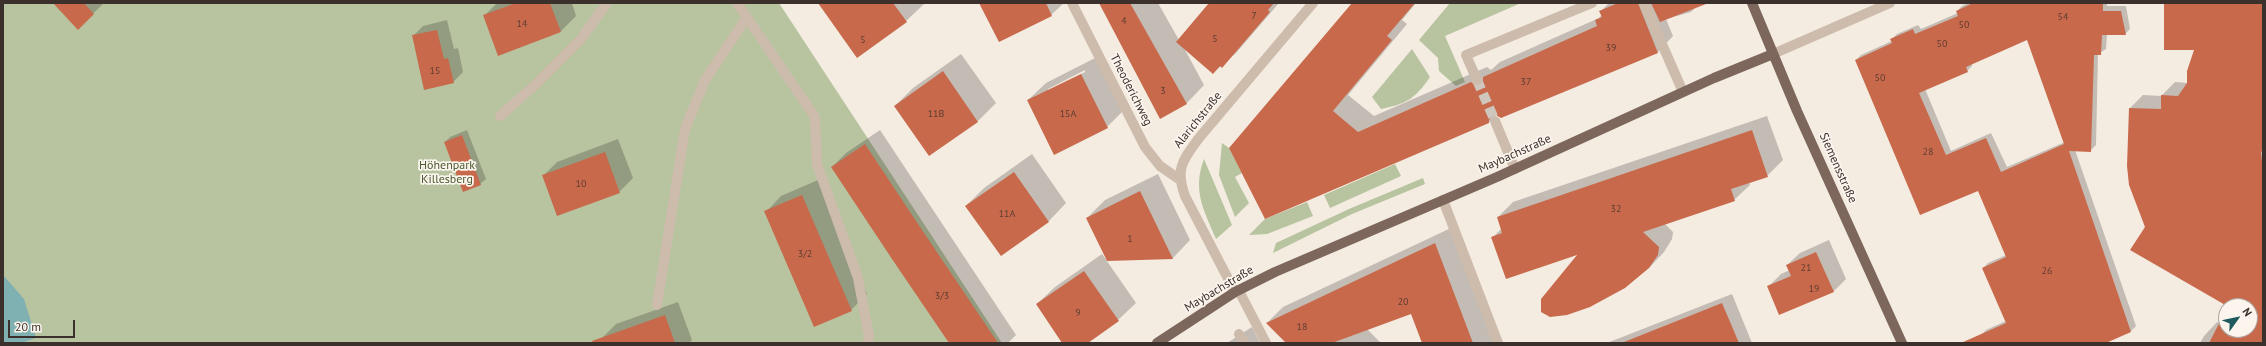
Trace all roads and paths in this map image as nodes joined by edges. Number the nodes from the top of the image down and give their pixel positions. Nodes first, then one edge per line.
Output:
1 (606, 3) edge
2 (737, 3) edge
3 (1072, 3) edge
4 (1314, 3) edge
5 (1592, 3) edge
6 (1644, 3) edge
7 (1752, 3) edge
8 (1890, 3) edge
9 (747, 17) junction
10 (1773, 54) junction
11 (1477, 80) tunnel mouth
12 (1684, 92) junction
13 (500, 116) dead end
14 (1495, 121) tunnel mouth
15 (1515, 169) junction
16 (1179, 179) junction
17 (1443, 200) junction
18 (1237, 292) junction
19 (657, 306) dead end
20 (1239, 334) dead end
21 (868, 343) edge
22 (1157, 343) edge
23 (1244, 343) edge
24 (1266, 343) edge
25 (1498, 343) edge
26 (1902, 343) edge

1 - 13 street
2 - 9 street
3 - 16 street, Theoderichweg
4 - 16 street, Alarichstraße
5 - 11 street
6 - 12 street
7 - 10 main road, Siemensstraße
8 - 10 street, Maybachstraße
9 - 19 street
9 - 21 street
10 - 12 main road, Maybachstraße
10 - 26 main road, Siemensstraße
12 - 15 main road, Maybachstraße
14 - 15 street
15 - 17 main road, Maybachstraße
16 - 18 street
17 - 18 main road, Maybachstraße
17 - 25 street
18 - 22 main road, Maybachstraße
18 - 24 street
20 - 23 street

